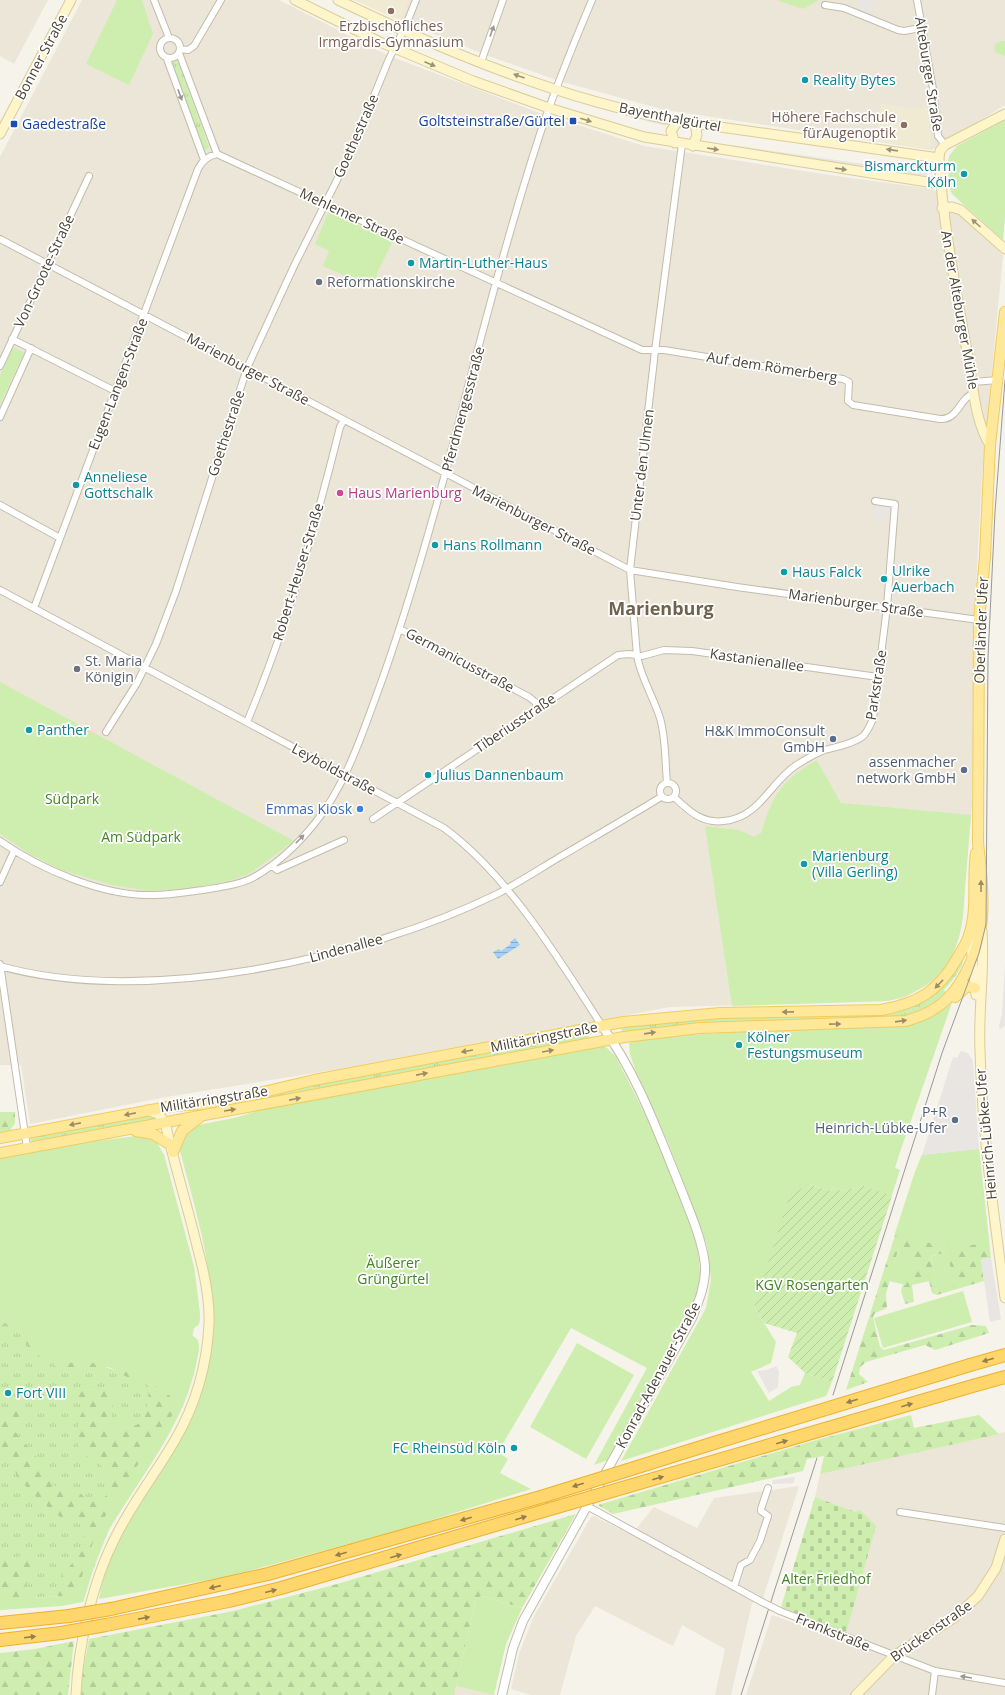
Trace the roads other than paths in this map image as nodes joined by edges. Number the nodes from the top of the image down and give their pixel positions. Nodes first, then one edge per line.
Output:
1 (71, 0) edge
2 (154, 0) edge
3 (221, 0) edge
4 (295, 0) edge
5 (338, 0) edge
6 (416, 0) edge
7 (503, 0) edge
8 (592, 0) edge
9 (917, 0) edge
10 (825, 5) dead end
11 (921, 28) junction
12 (404, 30) junction
13 (169, 38) junction
14 (394, 49) junction
15 (180, 51) junction
16 (167, 59) junction
17 (481, 62) junction
18 (556, 90) junction
19 (549, 108) junction
20 (1005, 114) edge
21 (678, 121) junction
22 (695, 123) junction
23 (0, 134) edge
24 (678, 144) junction
25 (945, 145) junction
26 (693, 146) junction
27 (217, 154) junction
28 (939, 158) junction
29 (204, 160) junction
30 (89, 176) dead end
31 (940, 184) junction
32 (326, 204) junction
33 (942, 208) junction
34 (0, 239) edge
35 (1005, 249) edge
36 (48, 264) junction
37 (497, 283) junction
38 (1005, 312) edge
39 (144, 314) junction
40 (12, 339) junction
41 (31, 348) junction
42 (655, 351) junction
43 (2, 356) edge
44 (0, 366) edge
45 (247, 368) junction
46 (998, 380) junction
47 (973, 382) junction
48 (115, 391) junction
49 (975, 392) junction
50 (0, 417) edge
51 (344, 420) junction
52 (990, 445) junction
53 (445, 474) junction
54 (875, 501) dead end
55 (0, 505) edge
56 (60, 538) junction
57 (630, 570) junction
58 (0, 590) edge
59 (887, 607) junction
60 (34, 608) junction
61 (979, 620) junction
62 (400, 628) junction
63 (636, 656) junction
64 (145, 667) junction
65 (878, 677) junction
66 (538, 708) junction
67 (246, 722) junction
68 (106, 732) dead end
69 (344, 775) junction
70 (667, 783) junction
71 (661, 796) junction
72 (674, 797) junction
73 (396, 802) junction
74 (373, 819) dead end
75 (344, 840) dead end
76 (0, 841) edge
77 (978, 843) junction
78 (14, 851) junction
79 (272, 866) junction
80 (0, 882) edge
81 (506, 889) junction
82 (981, 925) junction
83 (970, 935) junction
84 (972, 957) junction
85 (0, 965) edge
86 (976, 988) junction
87 (944, 1002) junction
88 (980, 1018) junction
89 (602, 1026) junction
90 (611, 1039) junction
91 (202, 1104) junction
92 (147, 1110) junction
93 (203, 1115) junction
94 (166, 1122) junction
95 (126, 1130) junction
96 (24, 1134) junction
97 (0, 1138) edge
98 (27, 1148) junction
99 (172, 1149) junction
100 (0, 1153) edge
101 (1005, 1298) edge
102 (1005, 1356) edge
103 (1005, 1377) edge
104 (768, 1488) dead end
105 (587, 1506) junction
106 (900, 1512) dead end
107 (1005, 1528) edge
108 (1005, 1539) edge
109 (734, 1587) junction
110 (0, 1623) edge
111 (0, 1640) edge
112 (894, 1656) junction
113 (935, 1671) junction
114 (1005, 1683) edge
115 (76, 1695) edge
116 (502, 1695) edge
117 (856, 1695) edge
118 (932, 1695) edge

1 - 23 main road, Bonner Straße
2 - 13 street
3 - 15 street
4 - 14 main road, Bayenthalgürtel
5 - 12 main road, Bayenthalgürtel
6 - 12 street, Goethestraße
17 -> 7 street
8 - 18 street, Pferdmengesstraße
9 - 11 street, Alteburger Straße
10 - 11 street
11 - 25 street, Alteburger Straße
12 - 14 street, Goethestraße
12 - 17 main road, Bayenthalgürtel
13 - 15 street
13 - 16 street
14 -> 19 main road, Bayenthalgürtel
14 - 32 street, Goethestraße
15 - 16 street
15 - 27 street
16 -> 29 street
18 -> 17 main road, Bayenthalgürtel
18 - 19 street, Pferdmengesstraße
18 - 21 main road, Bayenthalgürtel
19 -> 24 main road, Bayenthalgürtel
19 - 37 street, Pferdmengesstraße
20 - 25 main road
21 - 22 main road, Bayenthalgürtel
21 - 24 main road
22 - 26 main road
28 -> 22 main road, Bayenthalgürtel
24 - 26 main road, Bayenthalgürtel
24 - 42 street, Unter den Ulmen
25 - 28 main road
26 -> 31 main road, Bayenthalgürtel
27 - 29 street
27 - 32 street, Mehlemer Straße
28 - 31 main road, An der Alteburger Mühle
29 - 39 street, Eugen-Langen-Straße
30 - 36 street, Von-Groote-Straße
31 - 33 main road, An der Alteburger Mühle
32 - 37 street, Mehlemer Straße
32 - 45 street, Goethestraße
35 -> 33 main road
33 - 47 main road, An der Alteburger Mühle
34 - 36 street, Marienburger Straße
36 - 39 street, Marienburger Straße
36 - 40 street, Von-Groote-Straße
37 - 42 street, Mehlemer Straße
37 - 53 street, Pferdmengesstraße
38 - 46 main road, Oberländer Ufer
39 - 45 street, Marienburger Straße
39 - 48 street, Eugen-Langen-Straße
40 - 41 street
40 - 43 street, Von-Groote-Straße
41 - 48 street
41 - 50 street, Von-Groote-Straße
42 - 49 street, Auf dem Römerberg
42 - 57 street, Unter den Ulmen
43 - 44 street, Von-Groote-Straße
45 - 51 street, Marienburger Straße
45 - 64 street, Goethestraße
46 - 47 street
46 - 52 main road, Oberländer Ufer
47 - 49 main road, An der Alteburger Mühle
48 - 56 street, Eugen-Langen-Straße
49 - 52 main road, An der Alteburger Mühle
51 - 53 street, Marienburger Straße
51 - 67 street, Robert-Heuser-Straße
52 - 61 main road, Oberländer Ufer
53 - 57 street, Marienburger Straße
53 - 62 street, Pferdmengesstraße
54 - 59 street, Parkstraße
55 - 56 street
56 - 60 street, Eugen-Langen-Straße
57 - 59 street, Marienburger Straße
57 - 63 street, Unter den Ulmen
58 - 60 street, Leyboldstraße
59 - 61 street, Marienburger Straße
59 - 65 street, Parkstraße
60 - 64 street, Leyboldstraße
61 - 77 main road, Oberländer Ufer
62 - 66 street, Germanicusstraße
62 - 69 street, Pferdmengesstraße
63 - 65 street, Kastanienallee
63 - 66 street, Tiberiusstraße
63 - 70 street, Unter den Ulmen
64 - 67 street, Leyboldstraße
64 - 68 street, Goethestraße
65 - 72 street, Parkstraße
66 - 73 street, Tiberiusstraße
67 - 69 street, Leyboldstraße
69 - 73 street, Leyboldstraße
79 -> 69 street
70 - 71 street
70 - 72 street
71 - 72 street
71 - 81 street, Lindenallee
73 - 74 street
73 - 81 street, Leyboldstraße
75 - 79 street
76 - 78 street
82 -> 77 main road, Oberländer Ufer
77 - 83 main road, Militärringstraße
78 - 79 street
78 - 80 street
81 - 85 street, Lindenallee
81 - 89 street, Leyboldstraße
82 - 84 main road, Militärringstraße
82 - 88 main road, Heinrich-Lübke-Ufer
83 - 84 main road, Heinrich-Lübke-Ufer
83 -> 89 main road, Militärringstraße
84 - 86 main road, Heinrich-Lübke-Ufer
84 - 87 main road, Militärringstraße
85 - 96 street
86 - 87 main road
86 - 88 main road, Heinrich-Lübke-Ufer
90 -> 87 main road, Militärringstraße
88 - 101 main road, Heinrich-Lübke-Ufer
89 - 90 street, Konrad-Adenauer-Straße
89 -> 91 main road, Militärringstraße
93 -> 90 main road, Militärringstraße
90 - 105 street, Konrad-Adenauer-Straße
91 - 92 main road, Militärringstraße
91 - 94 main road
92 - 94 main road
92 -> 96 main road, Militärringstraße
93 - 94 main road, Militärringstraße
93 - 99 main road
94 - 95 main road, Militärringstraße
94 - 99 main road
95 - 98 main road, Militärringstraße
95 - 99 main road
96 - 97 main road, Militärringstraße
96 - 98 street
98 - 100 main road, Militärringstraße
99 - 115 main road
102 -> 110 highway, bridge
111 -> 103 highway, bridge
104 - 109 street
105 - 109 street, Frankstraße
105 - 116 street, Konrad-Adenauer-Straße
106 - 107 street
108 - 112 main road, Brückenstraße
109 - 112 street, Frankstraße, bridge
112 - 113 street, Frankstraße
112 - 117 main road, Brückenstraße
114 -> 113 street, Frankstraße
113 - 118 street

